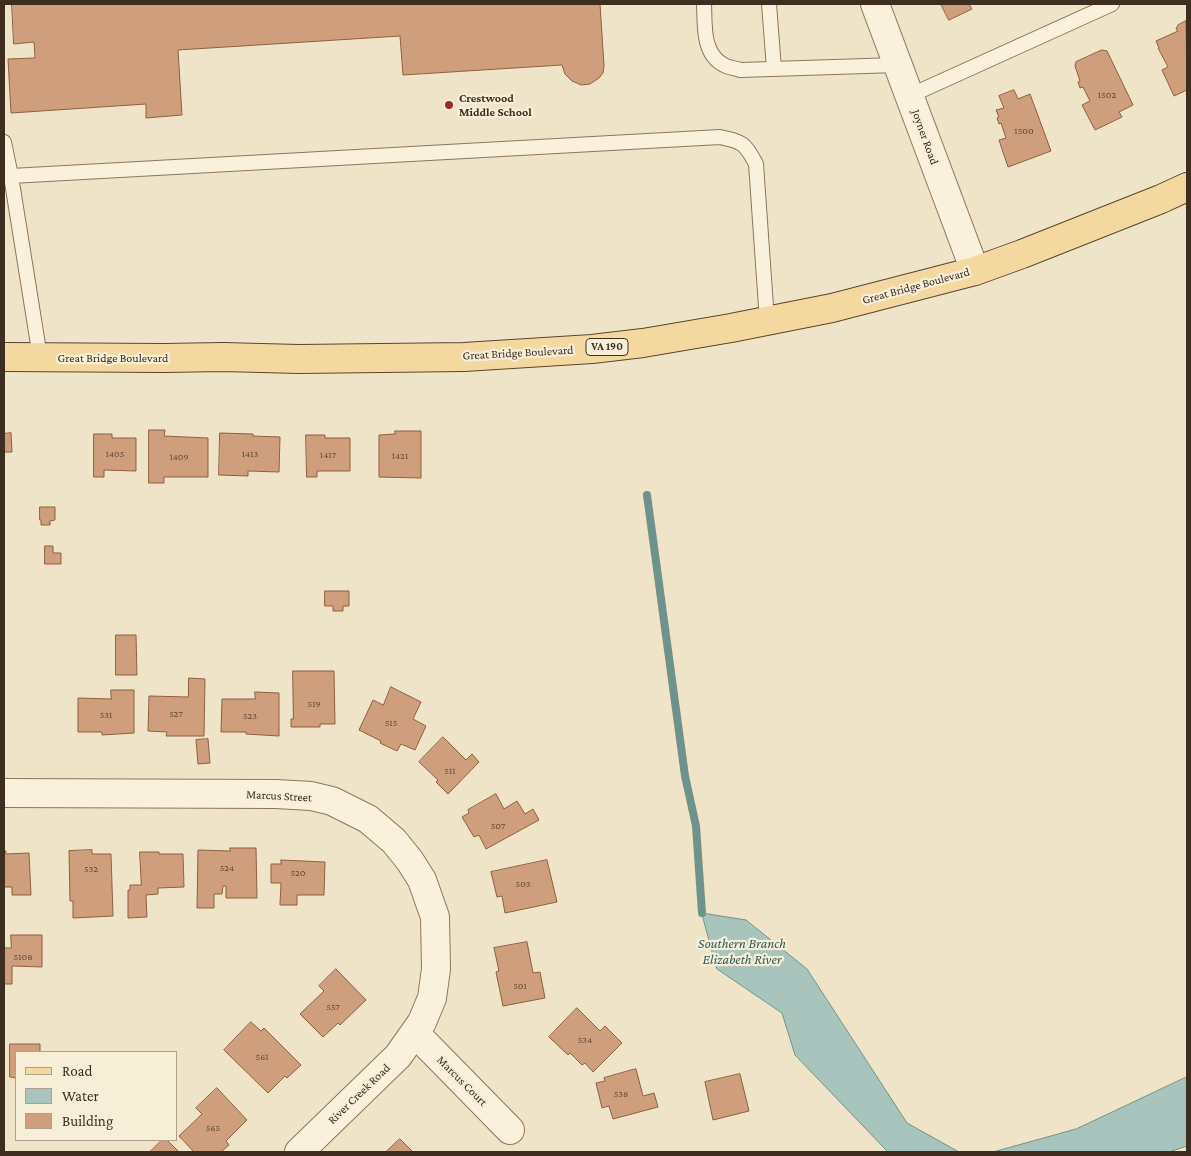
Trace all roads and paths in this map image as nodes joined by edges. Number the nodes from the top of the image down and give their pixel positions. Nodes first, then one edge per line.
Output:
1 (704, 4) edge
2 (769, 4) edge
3 (875, 4) edge
4 (1112, 4) edge
5 (897, 64) junction
6 (774, 69) junction
7 (909, 96) junction
8 (4, 142) edge
9 (11, 176) junction
10 (1187, 187) edge
11 (974, 271) junction
12 (767, 321) junction
13 (4, 357) edge
14 (40, 357) junction
15 (4, 794) edge
16 (415, 1033) junction
17 (510, 1130) dead end
18 (299, 1152) edge

1 - 6 lane
2 - 6 lane
3 - 5 street, Joyner Road
4 - 7 lane
5 - 6 lane
5 - 7 street, Joyner Road
7 - 11 street, Joyner Road
8 - 9 lane
9 - 12 lane
9 - 14 lane
10 - 11 main road, Great Bridge Boulevard / VA 190
11 - 12 main road, Great Bridge Boulevard / VA 190
12 - 14 main road, Great Bridge Boulevard / VA 190
13 - 14 main road, Great Bridge Boulevard / VA 190
15 - 16 street, Marcus Street
16 - 17 street, Marcus Court
16 - 18 street, River Creek Road

